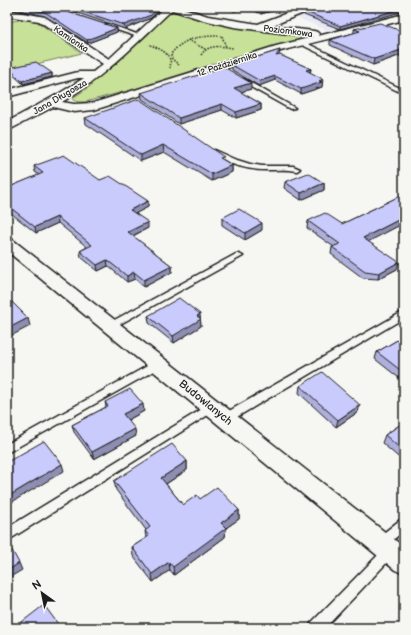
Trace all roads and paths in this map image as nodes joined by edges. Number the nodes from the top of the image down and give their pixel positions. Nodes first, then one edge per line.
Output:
1 (170, 7) edge
2 (311, 7) edge
3 (7, 13) edge
4 (404, 17) edge
5 (100, 23) edge
6 (378, 23) junction
7 (258, 27) junction
8 (390, 28) edge
9 (222, 36) junction
10 (225, 36) dead end
11 (327, 36) junction
12 (138, 39) junction
13 (188, 40) junction
14 (300, 42) junction
15 (226, 47) dead end
16 (205, 50) dead end
17 (171, 59) junction
18 (111, 63) junction
19 (220, 67) junction
20 (183, 68) dead end
21 (170, 69) dead end
22 (231, 73) edge
23 (96, 75) junction
24 (238, 76) edge
25 (404, 92) edge
26 (7, 94) edge
27 (130, 95) junction
28 (140, 101) edge
29 (50, 103) junction
30 (292, 108) dead end
31 (7, 127) edge
32 (209, 148) edge
33 (297, 170) dead end
34 (7, 243) edge
35 (239, 256) dead end
36 (404, 314) edge
37 (110, 326) junction
38 (158, 364) junction
39 (219, 413) junction
40 (7, 449) edge
41 (404, 524) edge
42 (7, 535) edge
43 (392, 552) edge
44 (316, 628) edge

1 - 7 street
1 - 12 street, Jana Długosza
2 - 7 street, Poziomkowa
3 - 18 street, Kamionka
4 - 6 street, 12 Października
5 - 12 lane
6 - 8 lane
6 - 11 street, 12 Października
7 - 11 street, Poziomkowa
9 - 10 path
9 - 13 path
9 - 15 path
11 - 14 street, 12 Października
12 - 17 path
12 - 18 street, Jana Długosza
13 - 16 path
13 - 17 path
14 - 19 street, 12 Października
14 - 25 lane
17 - 20 path
17 - 21 path
18 - 23 street, Jana Długosza
19 - 22 lane
19 - 27 street, 12 Października
23 - 26 street
23 - 29 street, Jana Długosza
24 - 30 lane
27 - 28 lane
27 - 29 street, 12 Października
29 - 31 street, Jana Długosza
32 - 33 lane
34 - 37 street, Budowlanych
35 - 37 lane
36 - 39 lane
37 - 38 street, Budowlanych
38 - 39 street, Budowlanych
38 - 40 lane
39 - 42 lane
39 - 43 street, Budowlanych
41 - 43 lane
43 - 44 lane

